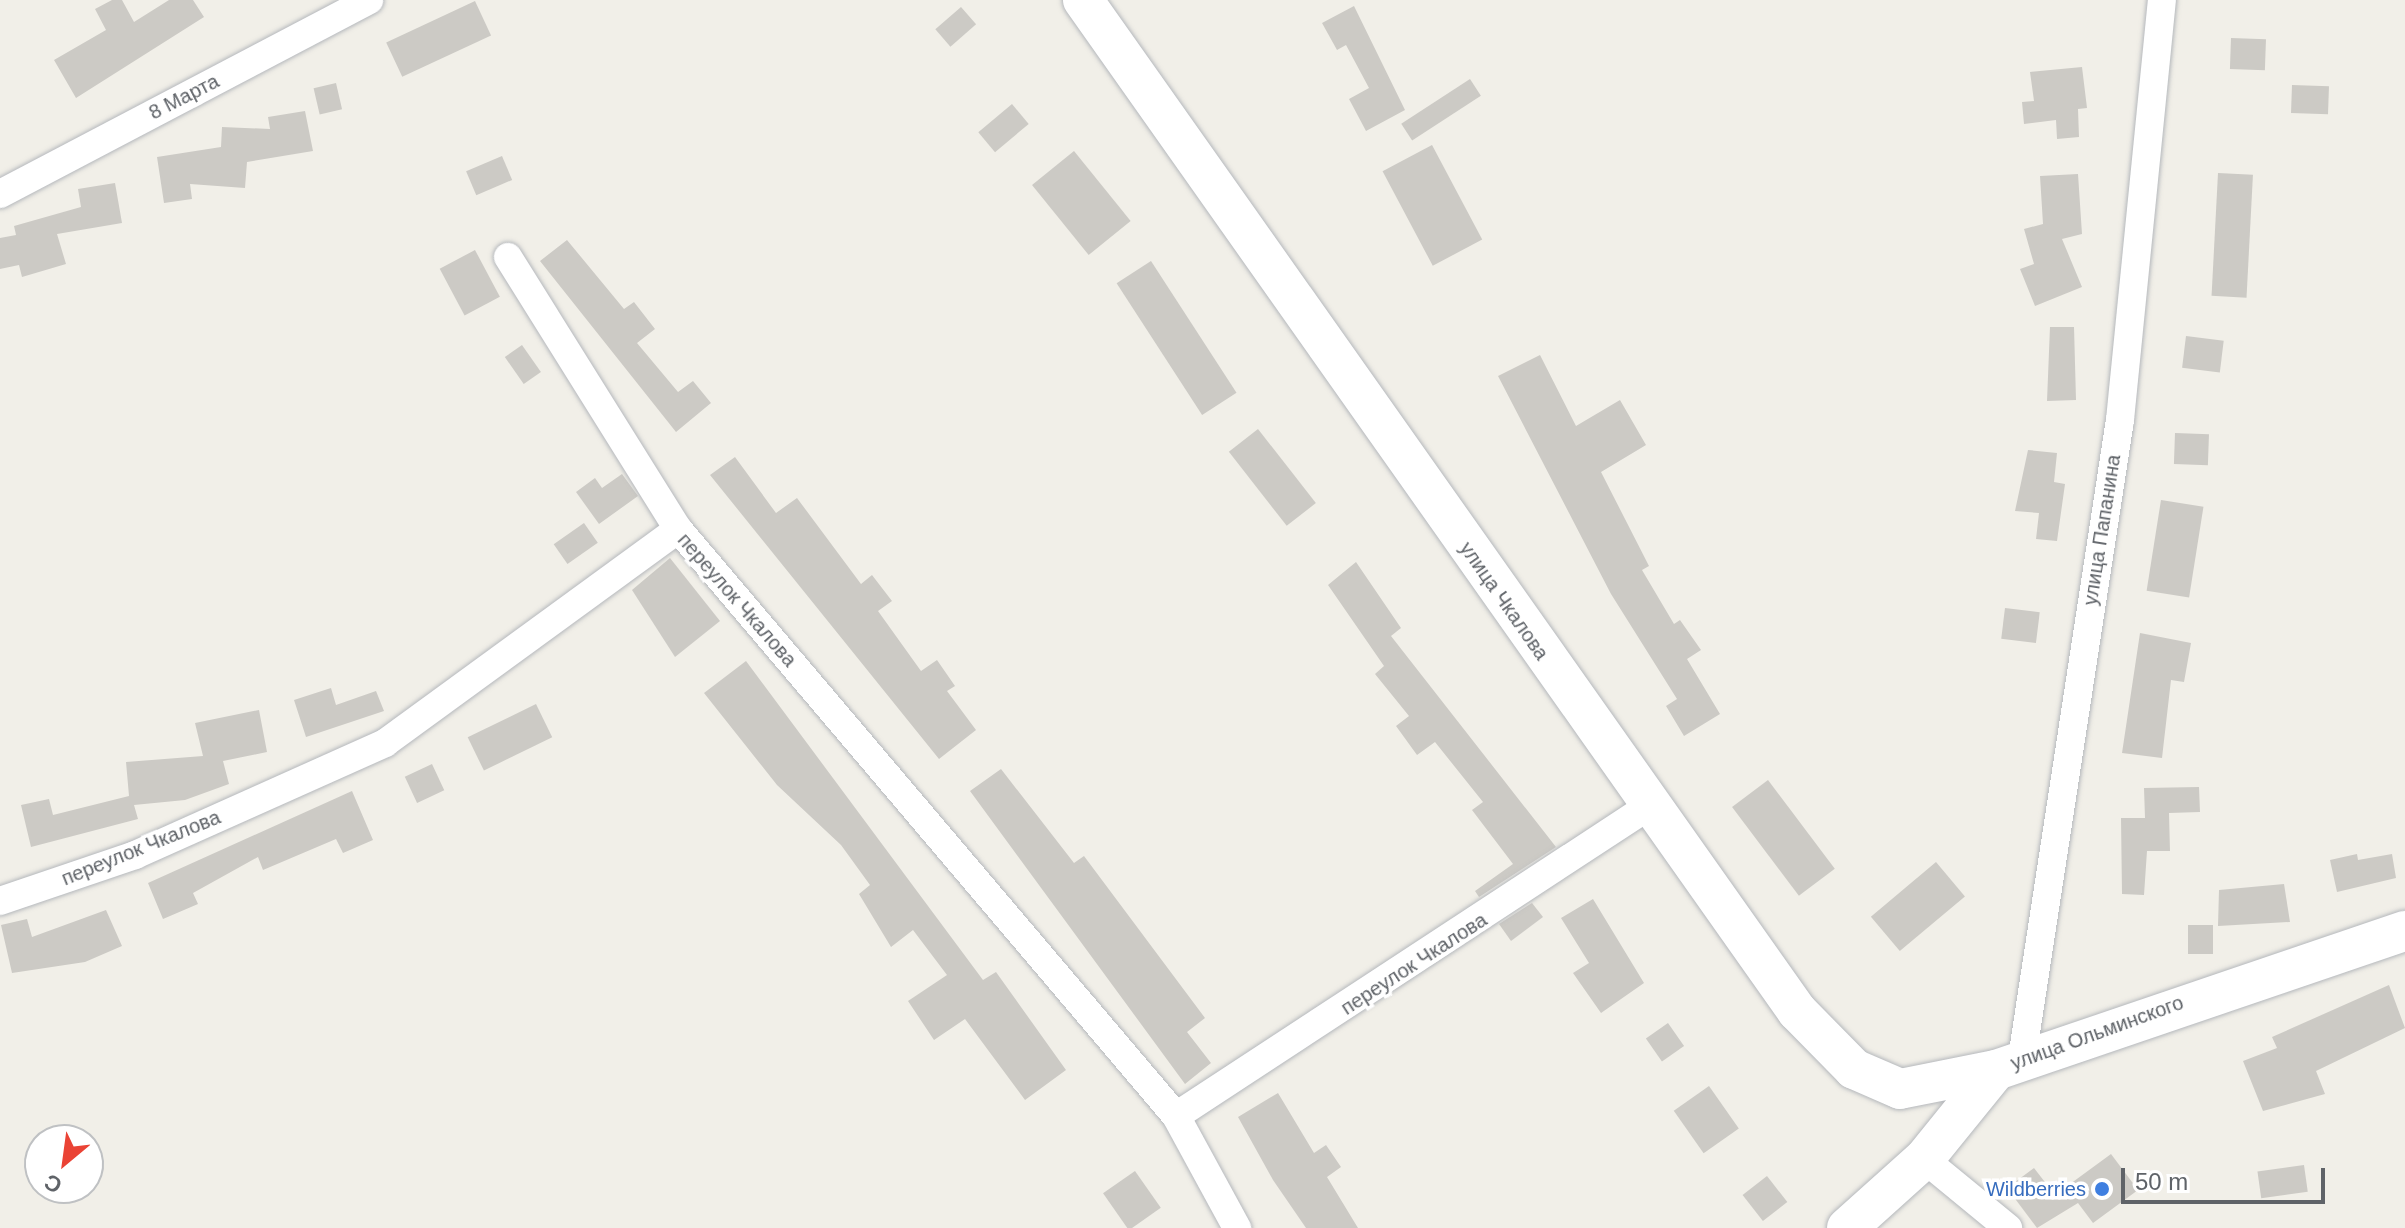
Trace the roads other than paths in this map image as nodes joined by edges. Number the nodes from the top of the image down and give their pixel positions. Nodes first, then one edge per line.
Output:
1 (369, 0) edge
2 (1083, 0) edge
3 (2162, 0) edge
4 (0, 194) edge
5 (508, 257) dead end
6 (678, 529) junction
7 (1649, 806) junction
8 (0, 901) edge
9 (2405, 931) edge
10 (2009, 1064) junction
11 (1176, 1116) junction
12 (1924, 1159) junction
13 (1237, 1228) edge
14 (1847, 1228) edge
15 (2008, 1228) edge

1 - 4 street, 8 Марта
2 - 7 street, улица Чкалова
3 - 10 street, улица Папанина
5 - 6 street
6 - 8 street, переулок Чкалова
6 - 11 street, переулок Чкалова
7 - 10 street, улица Чкалова
7 - 11 street, переулок Чкалова
9 - 10 street, улица Ольминского
10 - 12 street, улица Ольминского
11 - 13 street, переулок Чкалова
12 - 14 street, улица Ольминского
12 - 15 street

